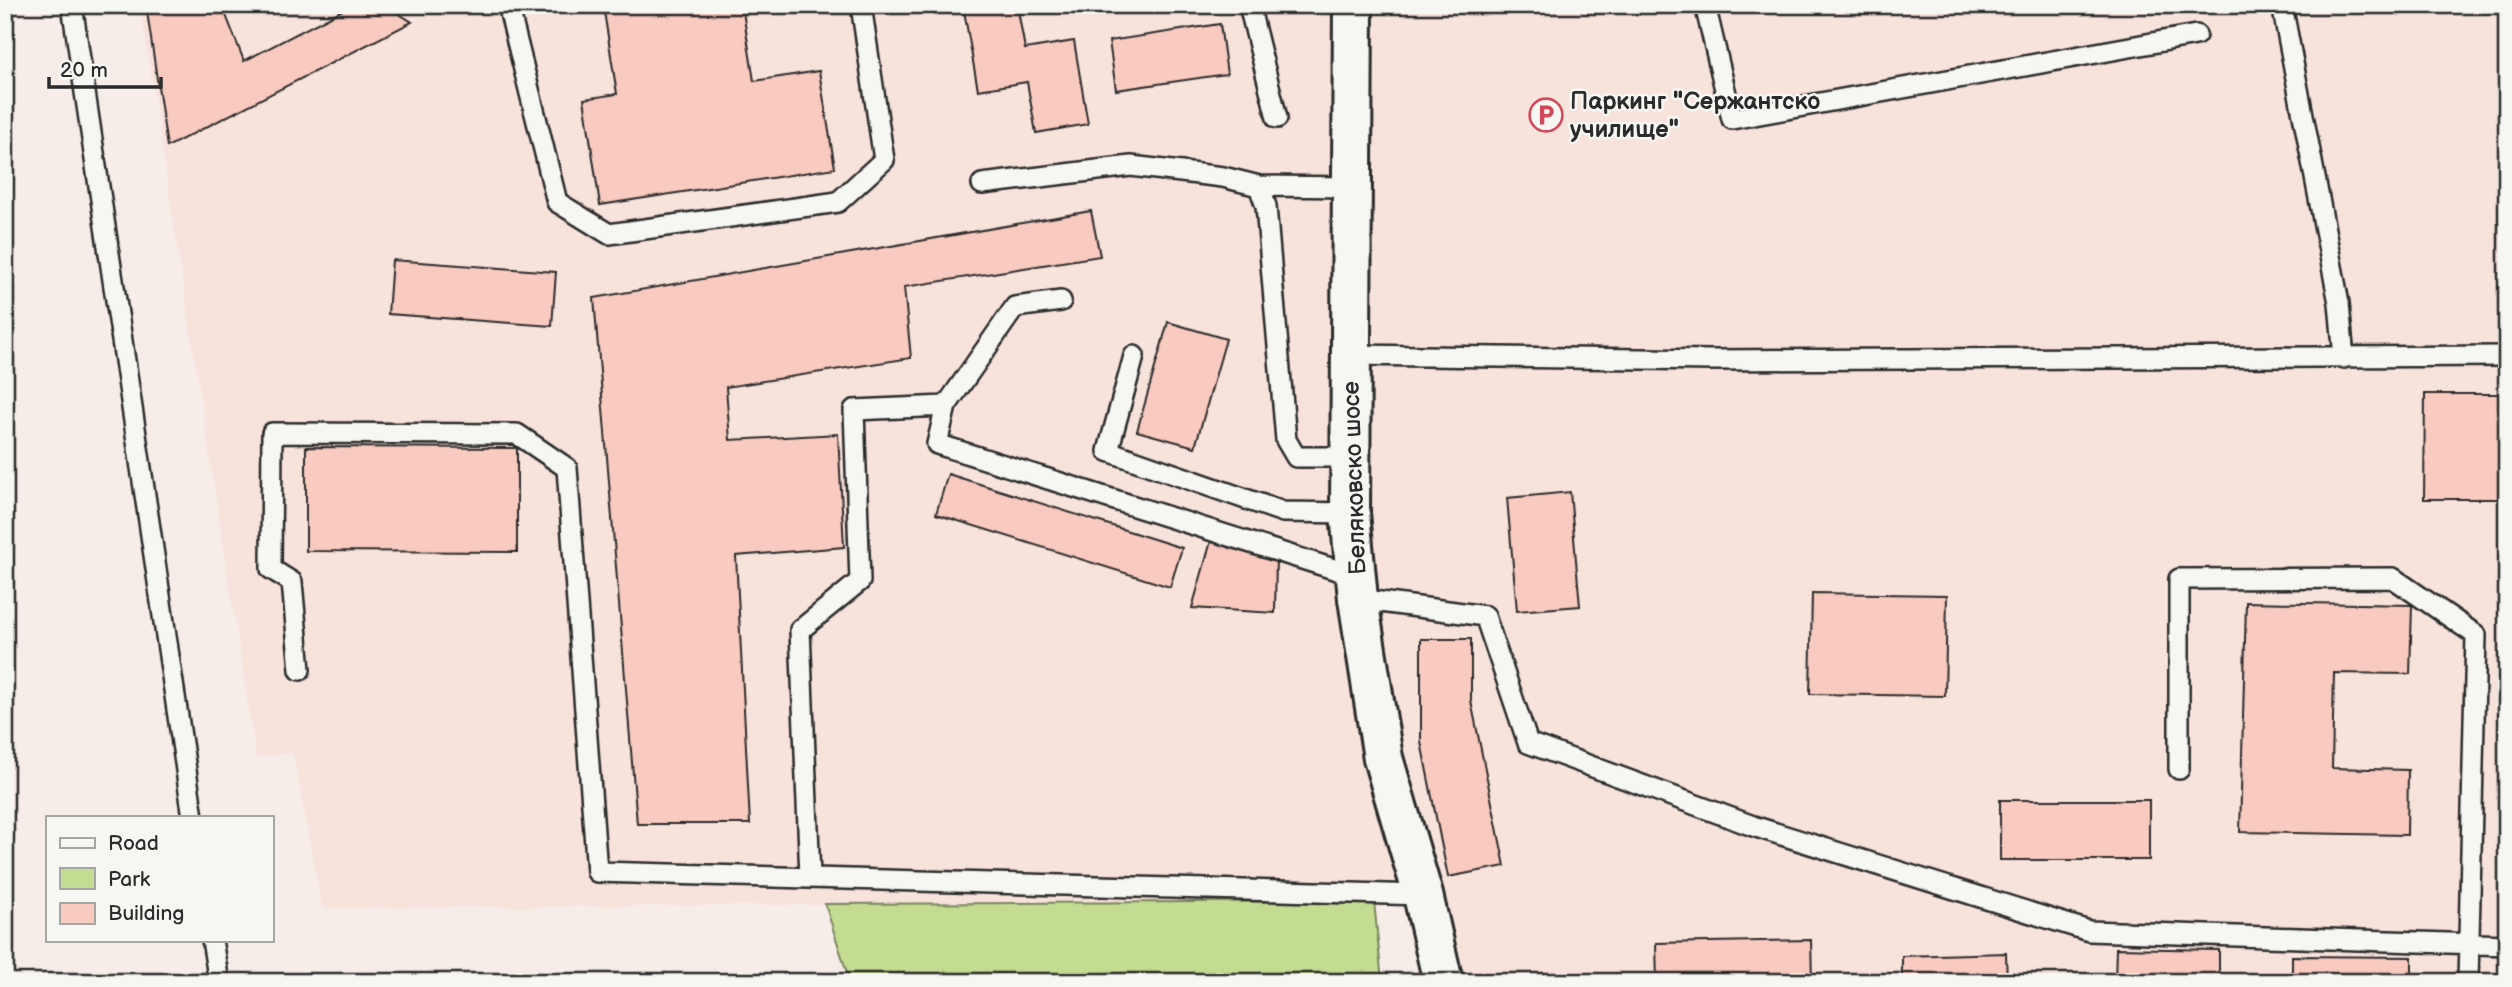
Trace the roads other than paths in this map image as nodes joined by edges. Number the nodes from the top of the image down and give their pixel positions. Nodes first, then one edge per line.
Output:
1 (72, 5) edge
2 (508, 5) edge
3 (861, 5) edge
4 (1249, 5) edge
5 (1353, 5) edge
6 (1705, 5) edge
7 (2282, 5) edge
8 (2196, 35) dead end
9 (1277, 118) dead end
10 (982, 184) dead end
11 (1259, 186) junction
12 (1352, 187) junction
13 (1061, 301) dead end
14 (1351, 355) junction
15 (1134, 356) dead end
16 (2507, 356) edge
17 (2344, 358) junction
18 (946, 406) junction
19 (1350, 457) junction
20 (1350, 513) junction
21 (1357, 587) junction
22 (300, 670) dead end
23 (2179, 769) dead end
24 (193, 816) edge
25 (810, 877) junction
26 (1423, 895) junction
27 (212, 942) edge
28 (2469, 943) junction
29 (2507, 945) edge
30 (219, 982) edge
31 (1443, 982) edge
32 (2468, 982) edge

1 - 24 lane
2 - 3 lane
4 - 9 lane
5 - 12 street, Беляковско шосе
6 - 8 lane
7 - 17 lane
10 - 11 lane
11 - 12 lane
11 - 19 lane
12 - 14 street, Беляковско шосе
13 - 18 lane
14 - 17 lane
14 - 19 street, Беляковско шосе
15 - 20 lane
16 - 17 lane
18 - 21 lane
18 - 25 lane
19 - 20 street, Беляковско шосе
20 - 21 street, Беляковско шосе
21 - 26 street, Беляковско шосе
21 - 28 lane
22 - 25 lane
23 - 28 lane
25 - 26 lane
26 - 31 street, Беляковско шосе
27 - 30 lane
28 - 29 lane
28 - 32 lane

